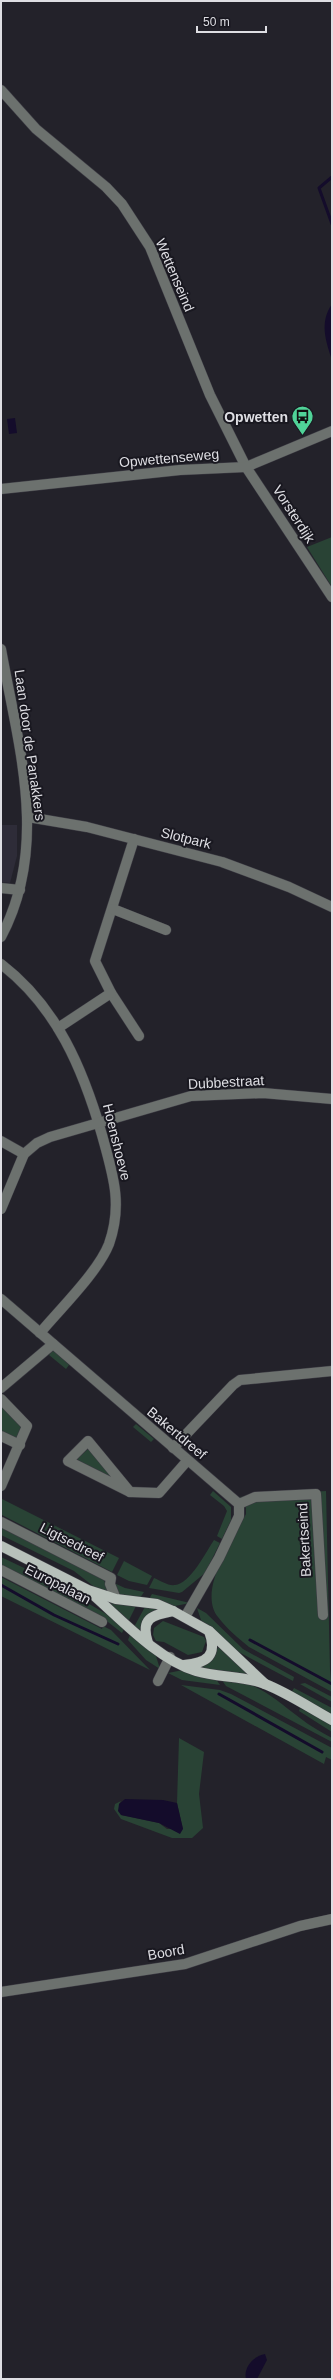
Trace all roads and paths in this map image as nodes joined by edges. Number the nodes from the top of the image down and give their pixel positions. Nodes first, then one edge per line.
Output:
1 (1, 90) edge
2 (332, 430) edge
3 (246, 466) junction
4 (1, 489) edge
5 (332, 597) edge
6 (1, 649) edge
7 (28, 817) junction
8 (134, 840) junction
9 (1, 888) edge
10 (20, 890) junction
11 (332, 907) edge
12 (113, 909) junction
13 (166, 930) dead end
14 (1, 937) edge
15 (1, 964) edge
16 (111, 993) junction
17 (58, 1028) junction
18 (139, 1036) dead end
19 (332, 1099) edge
20 (98, 1122) junction
21 (1, 1141) edge
22 (24, 1154) junction
23 (1, 1209) edge
24 (1, 1300) edge
25 (40, 1333) junction
26 (53, 1344) junction
27 (332, 1371) edge
28 (1, 1388) edge
29 (1, 1399) edge
30 (1, 1436) edge
31 (20, 1445) junction
32 (173, 1448) junction
33 (188, 1461) junction
34 (1, 1486) edge
35 (130, 1492) junction
36 (239, 1504) junction
37 (1, 1522) edge
38 (1, 1546) edge
39 (1, 1570) edge
40 (88, 1590) junction
41 (116, 1599) junction
42 (174, 1611) junction
43 (323, 1615) dead end
44 (185, 1617) junction
45 (102, 1622) dead end
46 (209, 1631) junction
47 (148, 1643) junction
48 (170, 1657) junction
49 (184, 1665) junction
50 (158, 1681) dead end
51 (265, 1684) junction
52 (332, 1720) edge
53 (332, 1919) edge
54 (1, 1992) edge

1 - 3 street, Wettenseind
2 - 3 street, Opwettenseweg
3 - 4 street, Opwettenseweg
3 - 5 street, Vorsterdijk
6 - 7 street, Laan door de Panakkers
7 - 8 street, Slotpark
7 - 10 street, Laan door de Panakkers
8 - 11 street, Slotpark
8 - 12 street
9 - 10 street
10 - 14 street, Laan door de Panakkers
12 - 13 street
12 - 16 street
15 - 17 street, Hoenshoeve
16 - 17 street
16 - 18 street
17 - 20 street, Hoenshoeve
19 - 20 street, Dubbestraat
20 - 22 street, Dubbestraat
20 - 25 street, Hoenshoeve
21 - 22 street
22 - 23 street
24 - 25 street, Bakertdreef
25 - 26 street, Bakertdreef
26 - 28 street
26 - 32 street, Bakertdreef
27 - 32 street
29 - 31 street
30 - 31 street
31 - 34 street
32 - 33 street, Bakertdreef
33 - 35 street
33 - 36 street, Bakertdreef
35 - 35 street
36 - 43 street, Bakertseind
36 - 44 street
37 - 41 street, Ligtsedreef
38 - 40 main road, Europalaan
39 - 45 street, Europalaan
40 - 41 main road, Europalaan
40 - 47 main road, Europalaan
41 - 42 main road, Europalaan
42 - 44 main road
42 - 47 main road
44 - 46 main road
46 - 49 main road
46 - 51 main road
47 - 48 main road
48 - 49 main road
48 - 50 street
49 - 51 main road
51 - 52 main road
53 - 54 street, Boord

